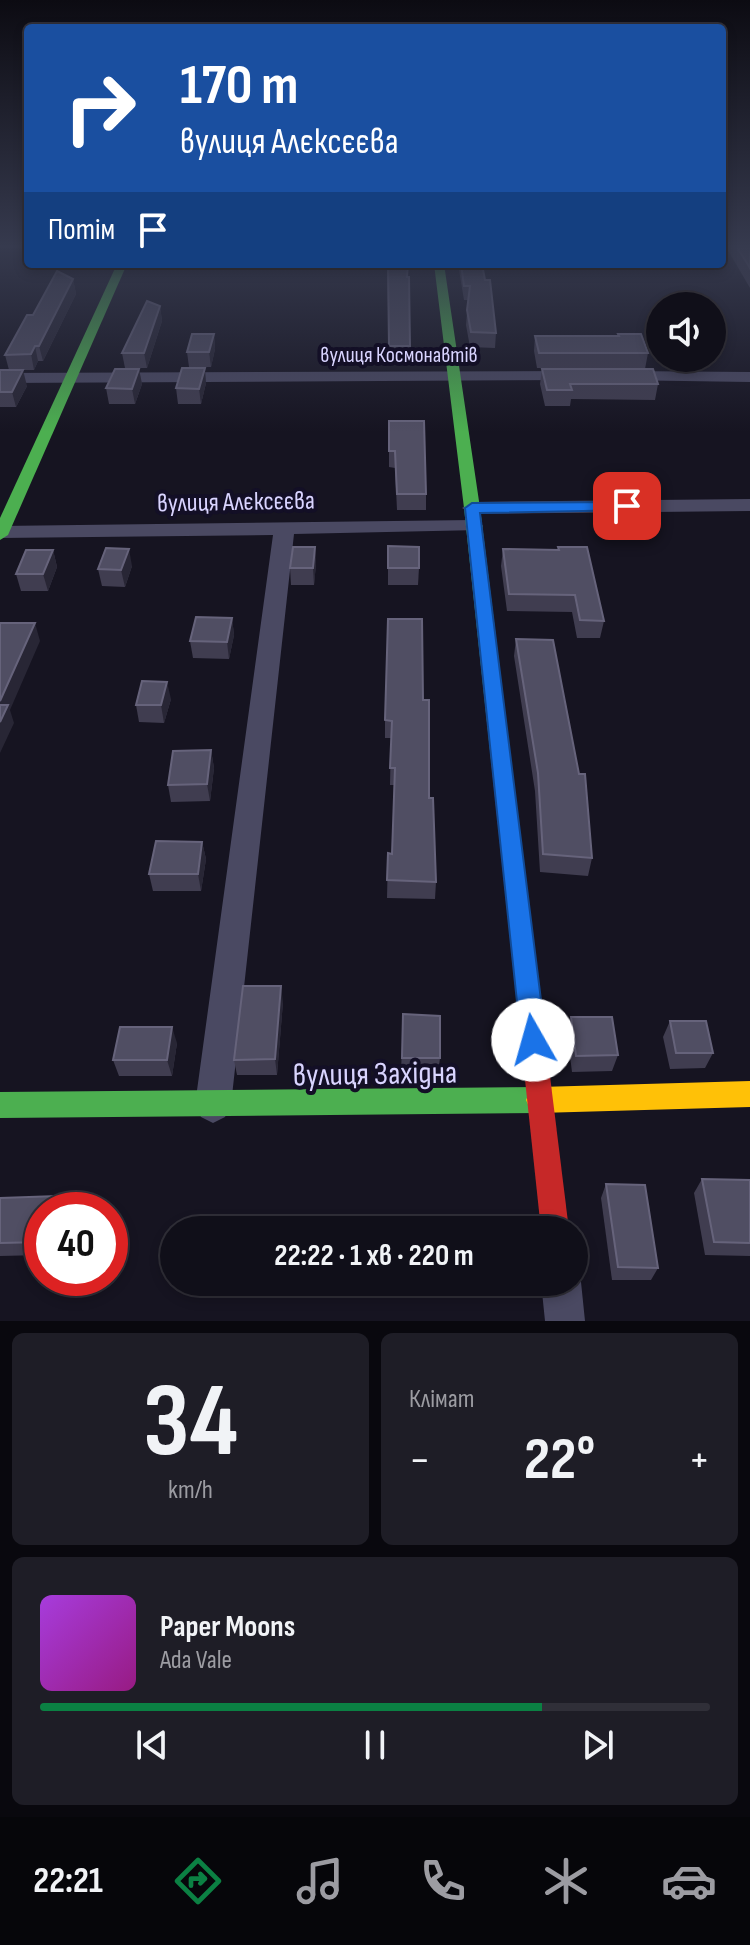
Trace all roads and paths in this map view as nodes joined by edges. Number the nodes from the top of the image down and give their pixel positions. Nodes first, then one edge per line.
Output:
1 (103, 309) edge
2 (445, 309) edge
3 (453, 376) junction
4 (73, 377) junction
5 (750, 377) edge
6 (0, 378) edge
7 (750, 505) edge
8 (473, 517) junction
9 (284, 529) junction
10 (1, 533) edge
11 (750, 1094) edge
12 (541, 1100) junction
13 (0, 1105) edge
14 (213, 1105) junction
15 (553, 1216) edge
16 (562, 1296) edge
17 (565, 1321) edge

1 - 4 street
2 - 3 street
3 - 4 street, вулиця Космонавтів
3 - 5 street, вулиця Космонавтів
3 - 8 street
4 - 6 street, вулиця Космонавтів
4 - 10 street
7 - 8 street, вулиця Алєксєєва
8 - 9 street, вулиця Алєксєєва
8 - 12 street
9 - 10 street, вулиця Алєксєєва
9 - 14 street
11 - 12 street, вулиця Західна
12 - 14 street, вулиця Західна
12 - 15 street
13 - 14 street, вулиця Західна
16 - 17 street

